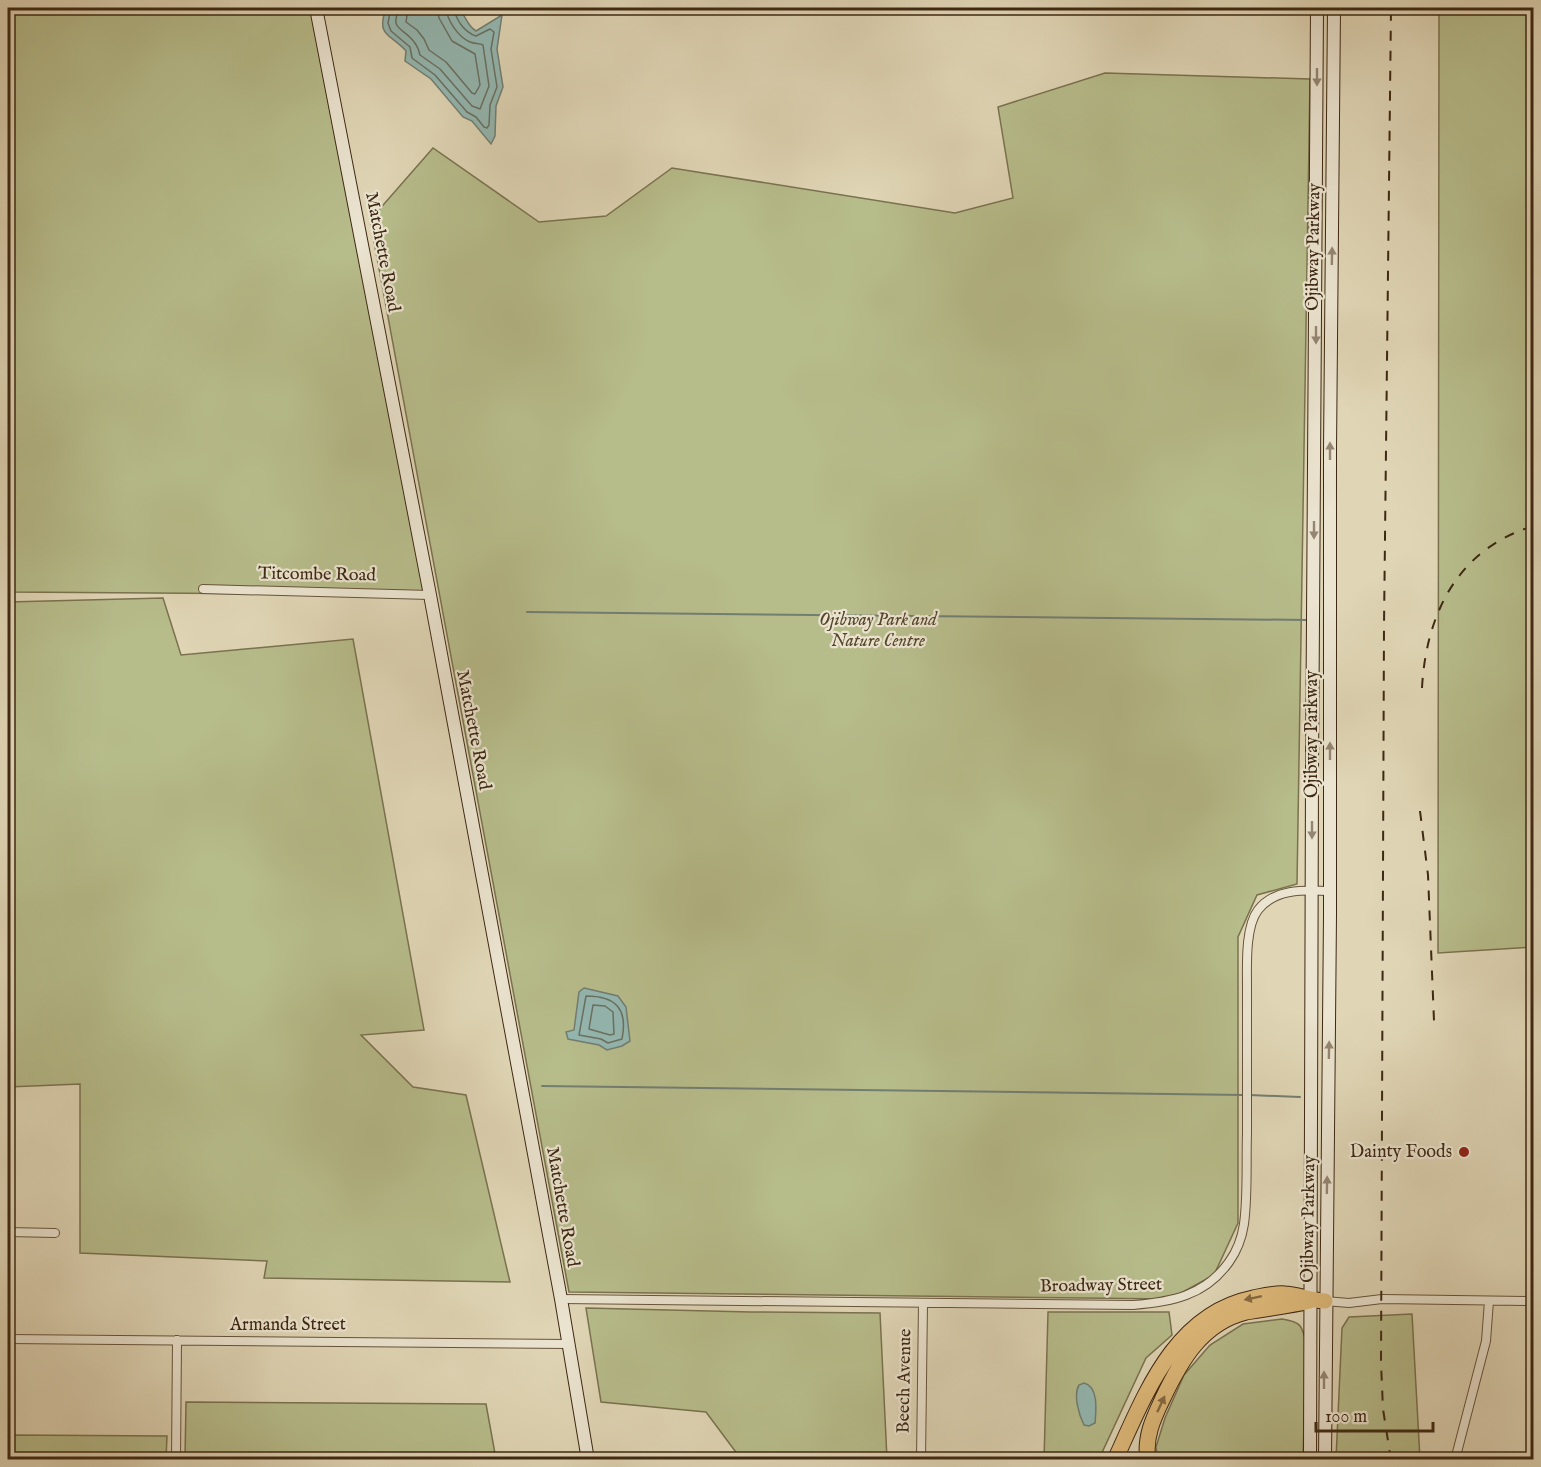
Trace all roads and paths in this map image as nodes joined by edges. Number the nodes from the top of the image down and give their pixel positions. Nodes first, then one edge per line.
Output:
1 (316, 8) edge
2 (1317, 8) edge
3 (1334, 8) edge
4 (203, 589) dead end
5 (430, 595) junction
6 (1312, 890) junction
7 (1330, 891) junction
8 (8, 1232) edge
9 (55, 1233) dead end
10 (561, 1299) junction
11 (1318, 1301) junction
12 (1489, 1301) junction
13 (1533, 1301) edge
14 (923, 1303) junction
15 (8, 1339) edge
16 (177, 1340) junction
17 (568, 1344) junction
18 (176, 1460) edge
19 (588, 1460) edge
20 (921, 1460) edge
21 (1115, 1460) edge
22 (1148, 1460) edge
23 (1310, 1460) edge
24 (1324, 1460) edge
25 (1455, 1460) edge

1 - 5 main road, Matchette Road
2 -> 6 main road, Ojibway Parkway
7 -> 3 main road, Ojibway Parkway
4 - 5 street, Titcombe Road
5 - 10 main road, Matchette Road
6 - 7 street, Broadway Street
6 - 11 main road, Ojibway Parkway
6 - 14 street, Broadway Street
11 -> 7 main road, Ojibway Parkway
8 - 9 street
10 - 14 street, Broadway Street
10 - 17 main road, Matchette Road
11 - 12 street
11 -> 21 highway
22 -> 11 highway
11 - 23 main road, Ojibway Parkway
24 -> 11 main road, Ojibway Parkway
12 - 13 street
12 - 25 street
14 - 20 street, Beech Avenue
15 - 16 street, Armanda Street
16 - 17 street, Armanda Street
16 - 18 street
17 - 19 main road, Matchette Road

